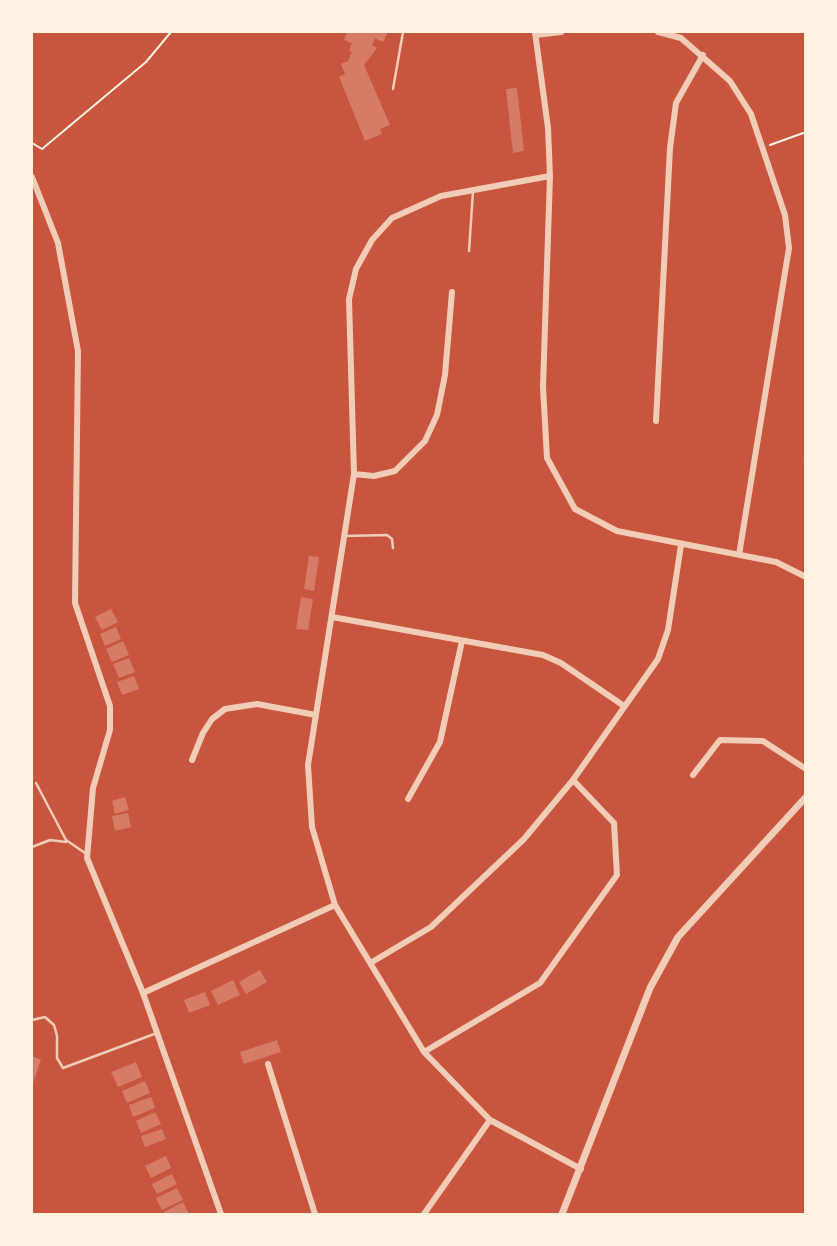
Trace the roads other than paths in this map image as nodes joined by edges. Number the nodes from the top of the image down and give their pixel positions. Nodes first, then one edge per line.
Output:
1 (403, 32) edge
2 (561, 32) edge
3 (658, 32) edge
4 (536, 33) edge
5 (703, 55) junction
6 (393, 89) dead end
7 (550, 176) junction
8 (32, 177) edge
9 (474, 190) junction
10 (469, 251) dead end
11 (452, 292) dead end
12 (656, 421) dead end
13 (354, 474) junction
14 (345, 536) junction
15 (681, 545) junction
16 (393, 548) dead end
17 (739, 555) junction
18 (806, 577) edge
19 (332, 617) junction
20 (462, 641) junction
21 (624, 706) junction
22 (316, 715) junction
23 (192, 760) dead end
24 (806, 769) edge
25 (693, 775) dead end
26 (573, 780) junction
27 (36, 783) dead end
28 (806, 797) edge
29 (408, 799) dead end
30 (69, 842) junction
31 (32, 847) edge
32 (87, 854) junction
33 (335, 905) junction
34 (372, 962) junction
35 (143, 993) junction
36 (32, 1020) edge
37 (157, 1033) junction
38 (424, 1052) junction
39 (268, 1064) dead end
40 (490, 1121) junction
41 (581, 1169) junction
42 (221, 1214) edge
43 (315, 1214) edge
44 (424, 1214) edge
45 (562, 1214) edge

1 - 6 lane
2 - 4 street
3 - 5 street
4 - 7 street
5 - 12 street
5 - 17 street
7 - 9 street
7 - 15 street
8 - 32 street
9 - 10 lane
9 - 13 street
11 - 13 street
13 - 14 street
14 - 16 lane
14 - 19 street
15 - 17 street
15 - 21 street
17 - 18 street
19 - 20 street
19 - 22 street
20 - 21 street
20 - 29 street
21 - 26 street
22 - 23 street
22 - 33 street
24 - 25 street
26 - 34 street
26 - 38 street
27 - 30 lane
28 - 41 street
30 - 31 lane
30 - 32 lane
32 - 35 street
33 - 34 street
33 - 35 street
34 - 38 street
35 - 37 street
36 - 37 lane
37 - 42 street
38 - 40 street
39 - 43 street
40 - 41 street
40 - 44 street
41 - 45 street

